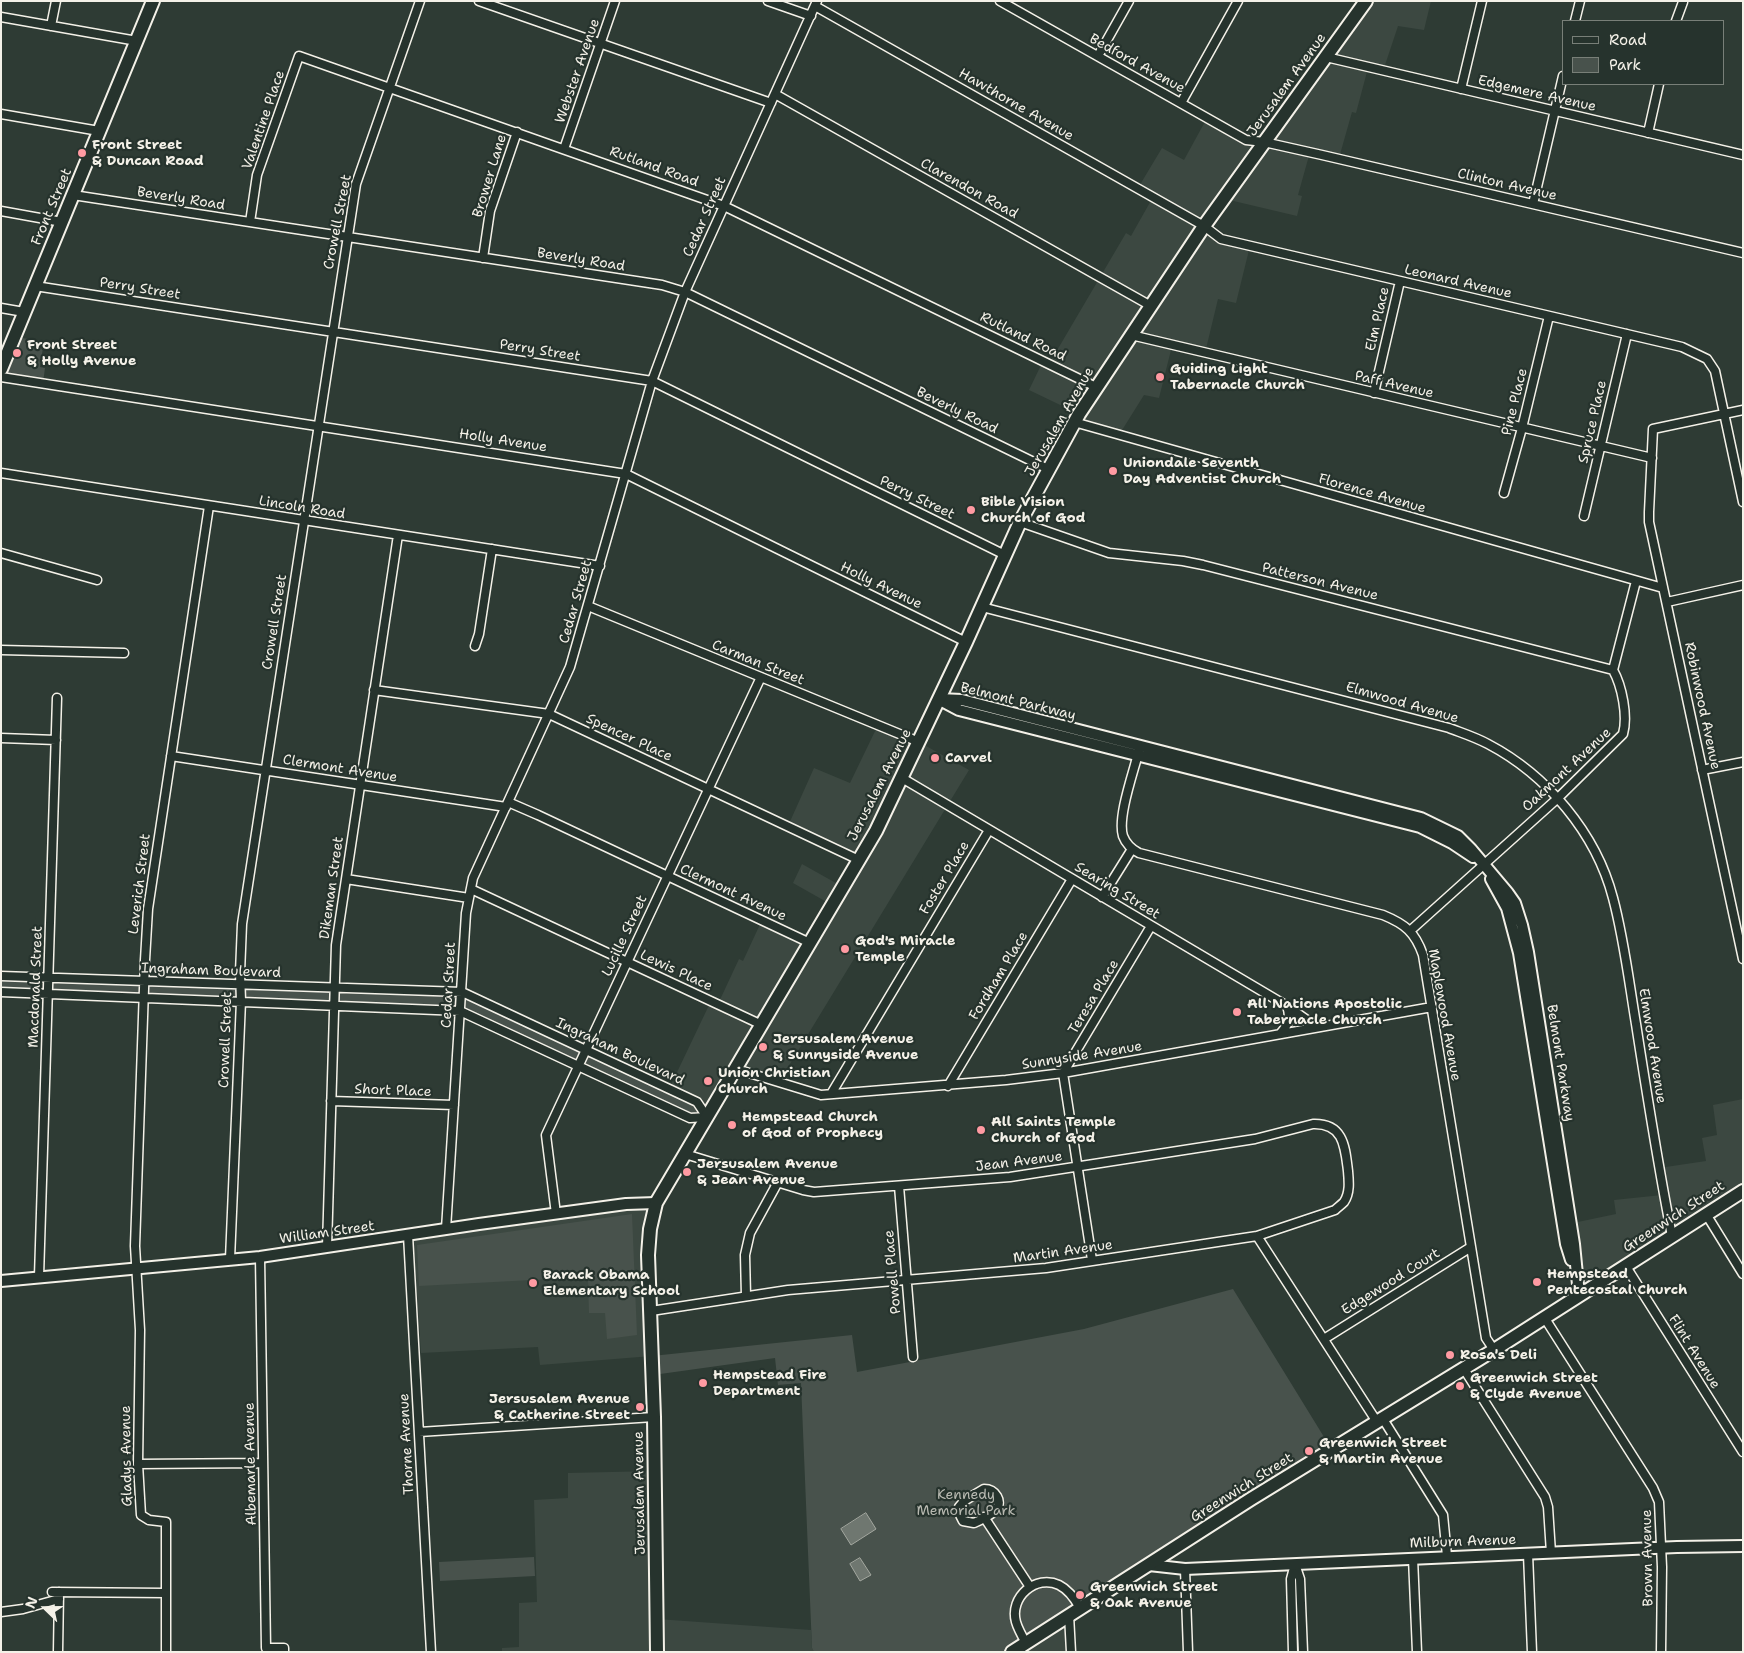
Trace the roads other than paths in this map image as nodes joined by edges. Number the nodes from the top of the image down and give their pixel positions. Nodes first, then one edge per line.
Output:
1 (56, 1) edge
2 (153, 1) edge
3 (420, 1) edge
4 (479, 1) edge
5 (615, 1) edge
6 (768, 1) edge
7 (1000, 1) edge
8 (1019, 1) edge
9 (1129, 1) edge
10 (1238, 1) edge
11 (1366, 1) edge
12 (1482, 1) edge
13 (1580, 1) edge
14 (1683, 2) edge
15 (816, 4) edge
16 (1015, 9) junction
17 (811, 16) junction
18 (1, 17) edge
19 (1576, 20) edge
20 (1676, 20) edge
21 (51, 26) junction
22 (137, 41) junction
23 (600, 44) junction
24 (298, 56) joint
25 (1098, 56) junction
26 (1326, 57) junction
27 (1562, 80) edge
28 (1659, 85) edge
29 (390, 87) junction
30 (1462, 89) junction
31 (775, 94) junction
32 (770, 103) junction
33 (1181, 103) junction
34 (1555, 111) junction
35 (1, 114) edge
36 (99, 131) junction
37 (517, 132) junction
38 (1648, 133) junction
39 (1264, 142) junction
40 (1743, 145) edge
41 (564, 148) junction
42 (1742, 155) edge
43 (73, 195) junction
44 (1533, 204) junction
45 (724, 206) junction
46 (1, 211) edge
47 (62, 222) junction
48 (250, 222) junction
49 (1204, 226) junction
50 (347, 237) junction
51 (1743, 254) edge
52 (483, 258) junction
53 (1400, 281) junction
54 (35, 286) junction
55 (685, 292) junction
56 (1151, 306) junction
57 (1, 308) edge
58 (24, 312) junction
59 (1549, 316) junction
60 (332, 332) junction
61 (1627, 334) junction
62 (1131, 336) junction
63 (1, 369) edge
64 (1, 377) edge
65 (652, 381) junction
66 (1096, 387) junction
67 (1374, 393) junction
68 (1743, 410) edge
69 (1724, 414) junction
70 (1074, 422) junction
71 (318, 426) junction
72 (1522, 428) junction
73 (1601, 446) junction
74 (1652, 458) junction
75 (1048, 469) junction
76 (1, 473) edge
77 (626, 474) junction
78 (1504, 494) dead end
79 (1743, 502) edge
80 (209, 506) junction
81 (1584, 516) dead end
82 (303, 520) junction
83 (1020, 522) junction
84 (398, 535) junction
85 (492, 549) junction
86 (1, 553) edge
87 (1005, 554) junction
88 (600, 566) junction
89 (98, 580) dead end
90 (1636, 581) junction
91 (1743, 586) edge
92 (1663, 588) junction
93 (1667, 602) junction
94 (588, 606) junction
95 (982, 607) junction
96 (966, 642) junction
97 (476, 646) dead end
98 (1, 650) edge
99 (124, 654) dead end
100 (1613, 670) junction
101 (761, 677) junction
102 (374, 690) junction
103 (57, 698) dead end
104 (939, 699) junction
105 (549, 714) junction
106 (1, 738) edge
107 (56, 740) junction
108 (919, 742) junction
109 (1139, 751) junction
110 (171, 756) junction
111 (1743, 762) edge
112 (265, 770) junction
113 (1702, 770) junction
114 (902, 778) junction
115 (360, 784) junction
116 (708, 789) junction
117 (1558, 798) junction
118 (507, 805) junction
119 (989, 830) junction
120 (1132, 849) junction
121 (859, 860) junction
122 (1483, 864) junction
123 (667, 875) junction
124 (346, 878) junction
125 (1072, 878) junction
126 (471, 890) junction
127 (1102, 897) junction
128 (469, 898) junction
129 (1151, 926) junction
130 (1411, 930) junction
131 (1740, 937) edge
132 (810, 943) junction
133 (1743, 959) edge
134 (627, 962) junction
135 (1, 976) edge
136 (48, 978) junction
137 (145, 982) junction
138 (240, 984) junction
139 (335, 987) junction
140 (1, 992) edge
141 (462, 992) junction
142 (48, 994) junction
143 (144, 998) junction
144 (241, 1001) junction
145 (334, 1005) junction
146 (1288, 1006) junction
147 (1432, 1007) junction
148 (460, 1011) junction
149 (762, 1025) junction
150 (1317, 1027) junction
151 (1280, 1034) junction
152 (586, 1050) junction
153 (578, 1066) junction
154 (736, 1069) junction
155 (1063, 1073) junction
156 (948, 1086) junction
157 (831, 1094) junction
158 (331, 1101) junction
159 (454, 1105) junction
160 (707, 1117) junction
161 (686, 1154) junction
162 (1079, 1167) junction
163 (778, 1182) junction
164 (899, 1186) junction
165 (1743, 1191) edge
166 (656, 1203) junction
167 (556, 1214) junction
168 (1706, 1214) junction
169 (446, 1229) junction
170 (408, 1235) junction
171 (1257, 1236) junction
172 (1672, 1236) junction
173 (326, 1247) junction
174 (1471, 1247) junction
175 (260, 1257) junction
176 (230, 1259) junction
177 (1092, 1260) junction
178 (1626, 1266) junction
179 (137, 1269) junction
180 (1743, 1274) edge
181 (39, 1278) junction
182 (906, 1280) junction
183 (1, 1281) edge
184 (1579, 1295) junction
185 (746, 1296) junction
186 (651, 1311) junction
187 (1544, 1317) junction
188 (1324, 1339) junction
189 (1494, 1350) junction
190 (913, 1357) dead end
191 (1464, 1368) junction
192 (654, 1417) junction
193 (1380, 1421) junction
194 (419, 1432) junction
195 (1743, 1452) edge
196 (263, 1463) junction
197 (138, 1464) junction
198 (984, 1517) junction
199 (1743, 1546) edge
200 (1661, 1548) junction
201 (1551, 1553) junction
202 (1528, 1554) junction
203 (1446, 1556) junction
204 (1413, 1558) junction
205 (1295, 1564) junction
206 (1149, 1565) junction
207 (1185, 1569) junction
208 (1030, 1587) junction
209 (166, 1593) junction
210 (57, 1595) junction
211 (1080, 1608) junction
212 (1, 1612) edge
213 (1069, 1615) junction
214 (1026, 1643) junction
215 (58, 1652) edge
216 (166, 1652) edge
217 (284, 1652) edge
218 (431, 1652) edge
219 (657, 1652) edge
220 (1012, 1652) edge
221 (1071, 1652) edge
222 (1188, 1652) edge
223 (1293, 1652) edge
224 (1303, 1652) edge
225 (1417, 1652) edge
226 (1532, 1652) edge
227 (1661, 1652) edge

1 - 21 street
2 - 22 main road, Front Street
3 - 29 street, Crowell Street
4 - 23 street
5 - 23 street, Webster Avenue
6 - 17 street
7 - 16 street, Bedford Avenue
8 - 16 street
9 - 25 street
10 - 33 street
11 - 26 main road, Jerusalem Avenue
12 - 30 street
13 - 19 street
14 - 20 street
15 - 17 street, Cedar Street
15 - 49 street, Hawthorne Avenue
16 - 25 street, Bedford Avenue
17 - 31 street, Cedar Street
18 - 21 street
21 - 22 street
22 - 36 main road, Front Street
23 - 32 street
23 - 41 street, Webster Avenue
24 - 29 street, Rutland Road
24 - 48 street, Valentine Place
25 - 33 street, Bedford Avenue
26 - 30 street, Edgemere Avenue
26 - 39 main road, Jerusalem Avenue
27 - 34 street
28 - 38 street
29 - 37 street, Rutland Road
29 - 50 street, Crowell Street
30 - 34 street, Edgemere Avenue
31 - 32 street, Cedar Street
31 - 56 street, Clarendon Road
32 - 45 street, Cedar Street
33 - 39 street, Bedford Avenue
34 - 38 street, Edgemere Avenue
34 - 44 street
35 - 36 street
36 - 43 main road, Front Street
37 - 41 street, Rutland Road
37 - 52 street, Brower Lane
38 - 42 street, Edgemere Avenue
39 - 44 street, Clinton Avenue
39 - 49 main road, Jerusalem Avenue
40 - 42 street
41 - 45 street, Rutland Road
43 - 47 main road, Front Street
43 - 48 street, Beverly Road
44 - 51 street, Clinton Avenue
45 - 55 street, Cedar Street
45 - 66 street, Rutland Road
46 - 47 street
47 - 54 main road, Front Street
48 - 50 street, Beverly Road
49 - 53 street, Leonard Avenue
49 - 56 main road, Jerusalem Avenue
50 - 52 street, Beverly Road
50 - 60 street, Crowell Street
52 - 55 street, Beverly Road
53 - 59 street, Leonard Avenue
53 - 67 street, Elm Place
54 - 58 main road, Front Street
54 - 60 street, Perry Street
55 - 65 street, Cedar Street
55 - 75 street, Beverly Road
56 - 62 main road, Jerusalem Avenue
57 - 58 street
58 - 63 main road, Front Street
59 - 61 street, Leonard Avenue
59 - 72 street, Pine Place
60 - 65 street, Perry Street
60 - 71 street, Crowell Street
61 - 69 street, Leonard Avenue
61 - 73 street, Spruce Place
62 - 66 main road, Jerusalem Avenue
62 - 67 street, Paff Avenue
64 - 71 street, Holly Avenue
65 - 77 street, Cedar Street
65 - 87 street, Perry Street
66 - 70 main road, Jerusalem Avenue
67 - 72 street, Paff Avenue
68 - 69 street
69 - 74 street, Robinwood Avenue
69 - 79 street
70 - 75 main road, Jerusalem Avenue
70 - 90 street, Florence Avenue
71 - 77 street, Holly Avenue
71 - 82 street, Crowell Street
72 - 73 street, Paff Avenue
72 - 78 street, Pine Place
73 - 74 street, Paff Avenue
73 - 81 street, Spruce Place
74 - 92 street, Robinwood Avenue
75 - 83 main road, Jerusalem Avenue
76 - 80 street, Lincoln Road
77 - 88 street, Cedar Street
77 - 96 street, Holly Avenue
80 - 82 street, Lincoln Road
80 - 110 street, Leverich Street
82 - 84 street, Lincoln Road
82 - 112 street, Crowell Street
83 - 87 main road, Jerusalem Avenue
83 - 100 street, Patterson Avenue
84 - 85 street, Lincoln Road
84 - 102 street, Dikeman Street
85 - 88 street, Lincoln Road
85 - 97 street
86 - 89 street
87 - 95 main road, Jerusalem Avenue
88 - 94 street, Cedar Street
90 - 92 street, Florence Avenue
90 - 100 street
91 - 93 street
92 - 93 street, Robinwood Avenue
93 - 113 street, Robinwood Avenue
94 - 101 street, Carman Street
94 - 105 street, Cedar Street
95 - 96 main road, Jerusalem Avenue
95 - 117 street, Elmwood Avenue
96 - 104 main road, Jerusalem Avenue
98 - 99 street
100 - 117 street, Oakmont Avenue
101 - 108 street, Carman Street
101 - 116 street, Lucille Street
102 - 105 street, Spencer Place
102 - 115 street, Dikeman Street
103 - 107 street, Macdonald Street
104 - 108 main road, Jerusalem Avenue
104 - 109 street, Belmont Parkway
105 - 116 street, Spencer Place
105 - 118 street, Cedar Street
106 - 107 street
107 - 136 street, Macdonald Street
108 - 114 main road, Jerusalem Avenue
109 - 120 street
109 - 122 street, Belmont Parkway
110 - 112 street, Clermont Avenue
110 - 137 street, Leverich Street
111 - 113 street
112 - 115 street, Clermont Avenue
112 - 138 street, Crowell Street
113 - 131 street, Robinwood Avenue
114 - 119 street, Searing Street
114 - 121 main road, Jerusalem Avenue
115 - 118 street, Clermont Avenue
115 - 124 street, Dikeman Street
116 - 121 street, Spencer Place
116 - 123 street, Lucille Street
117 - 122 street, Oakmont Avenue
117 - 172 street, Elmwood Avenue
118 - 123 street, Clermont Avenue
118 - 126 street, Cedar Street
119 - 125 street, Searing Street
119 - 157 street, Foster Place
120 - 127 street
120 - 130 street
121 - 132 main road, Jerusalem Avenue
122 - 130 street, Oakmont Avenue
122 - 184 street, Belmont Parkway
123 - 132 street, Clermont Avenue
123 - 134 street, Lucille Street
124 - 128 street
124 - 139 street, Dikeman Street
125 - 127 street, Searing Street
125 - 156 street, Fordham Place
126 - 128 street, Cedar Street
126 - 134 street, Lewis Place
127 - 129 street, Searing Street
128 - 141 street, Cedar Street
129 - 146 street, Searing Street
129 - 155 street, Teresa Place
130 - 147 street, Maplewood Avenue
131 - 133 street, Robinwood Avenue
132 - 149 main road, Jerusalem Avenue
134 - 149 street, Lewis Place
134 - 152 street, Lucille Street
135 - 136 street, Ingraham Boulevard
136 - 137 street, Ingraham Boulevard
136 - 142 street, Macdonald Street
137 - 138 street, Ingraham Boulevard
137 - 143 street, Leverich Street
138 - 139 street, Ingraham Boulevard
138 - 144 street, Crowell Street
139 - 141 street, Ingraham Boulevard
139 - 145 street, Dikeman Street
140 - 142 street
141 - 148 street, Cedar Street
141 - 152 street, Ingraham Boulevard
142 - 143 street
142 - 181 street, Macdonald Street
143 - 144 street
143 - 179 street, Leverich Street
144 - 145 street
144 - 176 street, Crowell Street
145 - 148 street
145 - 158 street, Dikeman Street
146 - 150 street, Searing Street
146 - 151 street
147 - 150 street, Sunnyside Avenue
147 - 174 street, Maplewood Avenue
148 - 153 street
148 - 159 street, Cedar Street
149 - 154 main road, Jerusalem Avenue
150 - 151 street, Sunnyside Avenue
151 - 155 street, Sunnyside Avenue
152 - 153 street, Lucille Street
152 - 160 street, Ingraham Boulevard
153 - 160 street
153 - 167 street, Lucille Street
154 - 157 street, Sunnyside Avenue
154 - 160 main road, Jerusalem Avenue
155 - 156 street, Sunnyside Avenue
155 - 162 street
156 - 157 street, Sunnyside Avenue
158 - 159 street, Short Place
158 - 173 street, Dikeman Street
159 - 169 street, Cedar Street
160 - 161 main road, Jerusalem Avenue
161 - 163 street, Jean Avenue
161 - 166 main road, Jerusalem Avenue
162 - 164 street, Jean Avenue
162 - 171 street, Jean Avenue
162 - 177 street
163 - 164 street, Jean Avenue
163 - 185 street
164 - 182 street, Powell Place
165 - 168 main road, Greenwich Street
166 - 167 street, William Street
166 - 186 main road, Jerusalem Avenue
167 - 169 street, William Street
168 - 172 main road, Greenwich Street
168 - 180 street
169 - 170 street, William Street
170 - 173 street, William Street
170 - 194 street, Thorne Avenue
171 - 177 street, Martin Avenue
171 - 188 street
172 - 178 main road, Greenwich Street
173 - 175 street, William Street
174 - 188 street, Edgewood Court
174 - 189 street, Maplewood Avenue
175 - 176 street, William Street
175 - 196 street, Albemarle Avenue
176 - 179 street, William Street
177 - 182 street, Martin Avenue
178 - 184 main road, Greenwich Street
178 - 195 street, Flint Avenue
179 - 181 street, William Street
179 - 197 street, Gladys Avenue
181 - 183 street, William Street
182 - 185 street, Martin Avenue
182 - 190 street, Powell Place
184 - 187 main road, Greenwich Street
185 - 186 street, Martin Avenue
186 - 192 main road, Jerusalem Avenue
187 - 189 main road, Greenwich Street
187 - 200 street, Brown Avenue
188 - 193 street
189 - 191 main road, Greenwich Street
191 - 193 main road, Greenwich Street
191 - 201 street
192 - 194 street
192 - 219 main road, Jerusalem Avenue
193 - 203 street
193 - 206 main road, Greenwich Street
194 - 218 street, Thorne Avenue
196 - 197 street
196 - 217 street, Albemarle Avenue
197 - 209 street, Gladys Avenue
198 - 198 street
198 - 208 street
199 - 200 street, Milburn Avenue
200 - 201 street, Milburn Avenue
200 - 227 street, Brown Avenue
201 - 202 street, Milburn Avenue
202 - 203 street, Milburn Avenue
202 - 226 street
203 - 204 street, Milburn Avenue
204 - 205 street, Milburn Avenue
204 - 225 street
205 - 207 street, Milburn Avenue
205 - 223 street
205 - 224 street
206 - 207 street, Milburn Avenue
206 - 211 main road, Greenwich Street
207 - 222 street
208 - 211 street
208 - 214 street
209 - 210 street
209 - 216 street, Gladys Avenue
210 - 212 street
210 - 215 street
211 - 213 main road, Greenwich Street
213 - 214 main road, Greenwich Street
213 - 221 street
214 - 220 main road, Greenwich Street

